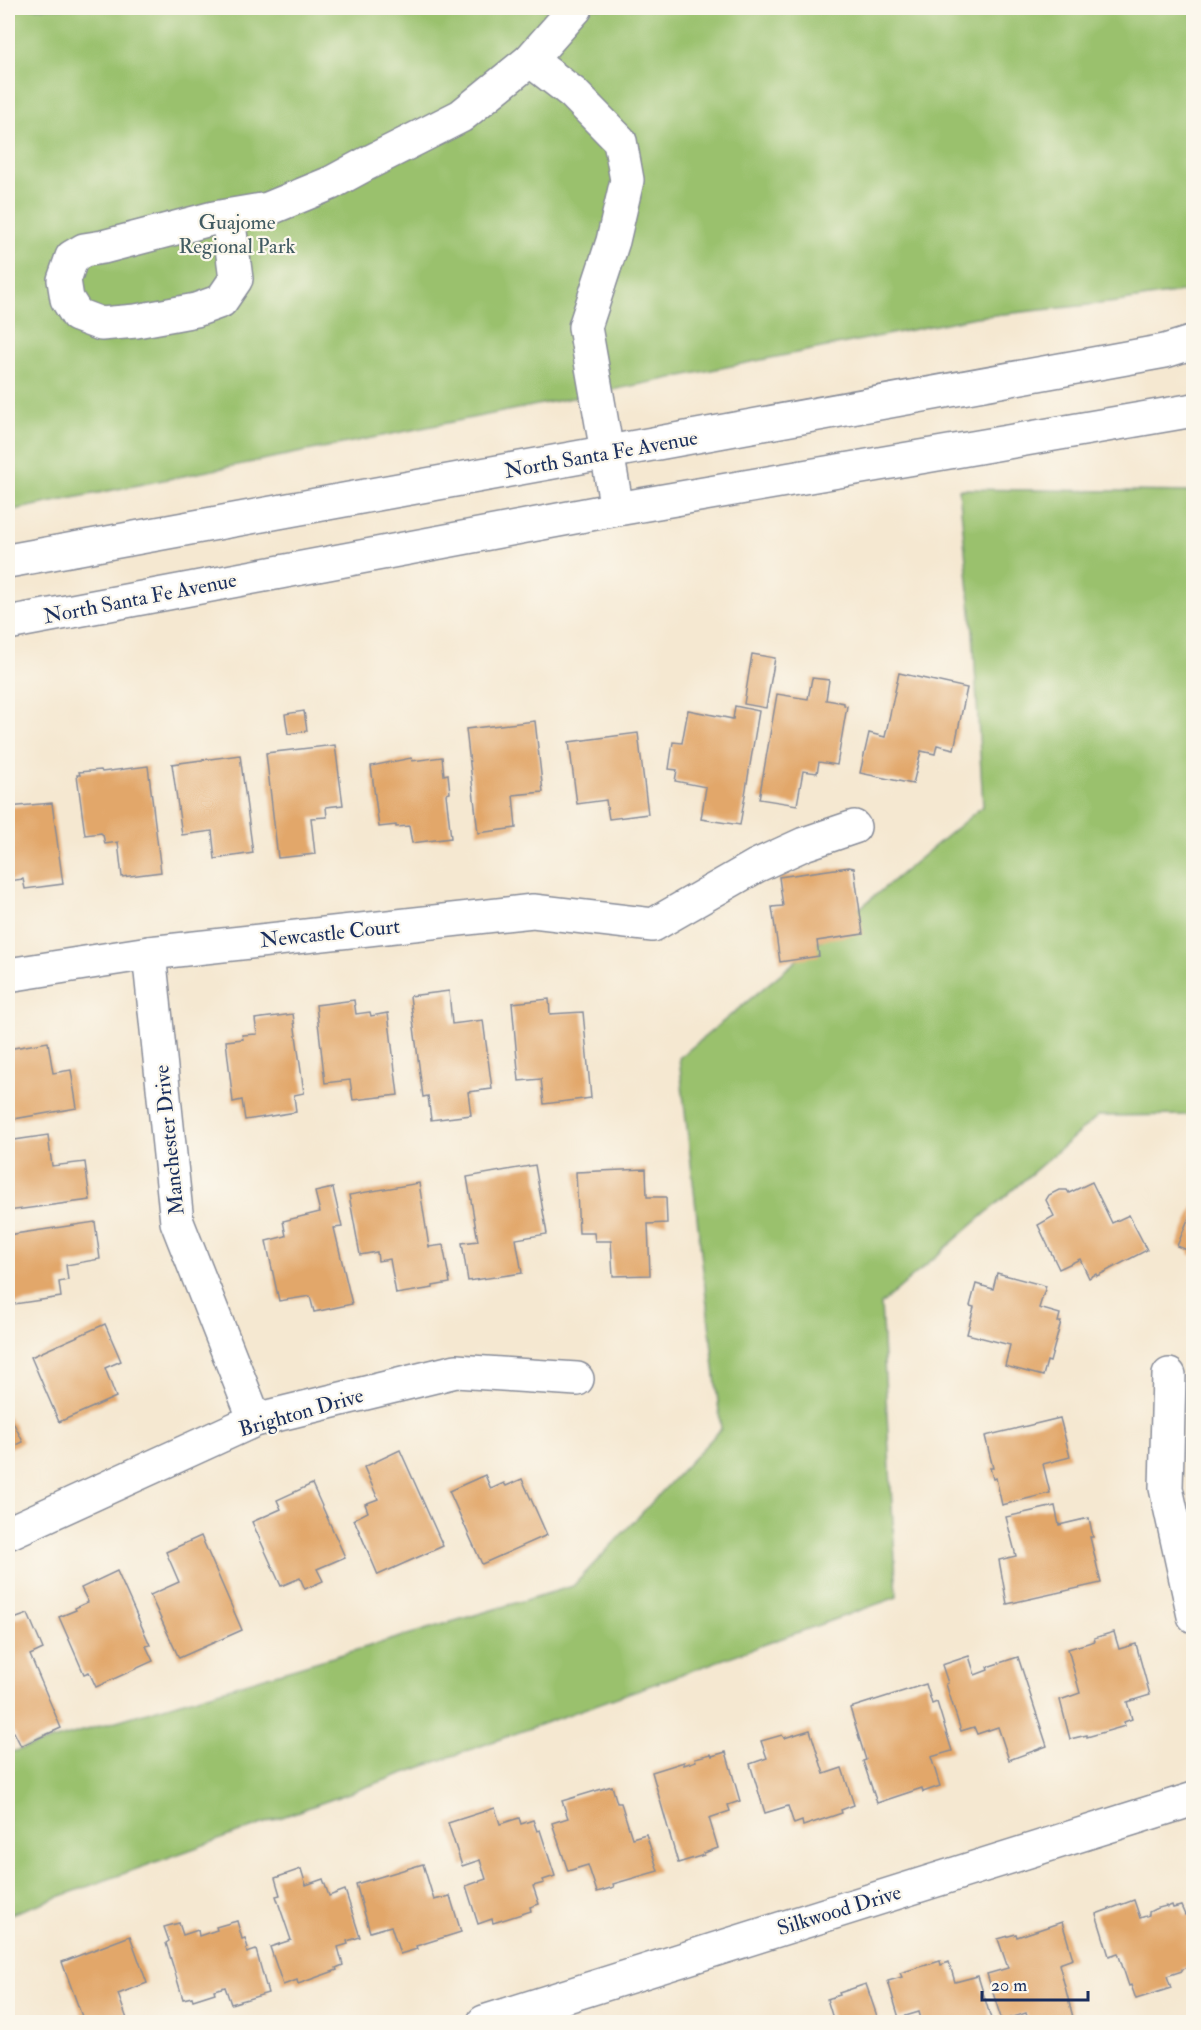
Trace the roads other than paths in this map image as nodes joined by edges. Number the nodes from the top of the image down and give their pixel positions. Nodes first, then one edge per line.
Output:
1 (576, 8) edge
2 (530, 60) junction
3 (228, 216) junction
4 (1194, 342) edge
5 (1194, 410) edge
6 (608, 453) junction
7 (617, 509) junction
8 (8, 561) edge
9 (8, 623) edge
10 (854, 827) dead end
11 (149, 953) junction
12 (8, 975) edge
13 (1169, 1376) dead end
14 (578, 1379) dead end
15 (255, 1420) junction
16 (8, 1533) edge
17 (1194, 1616) edge
18 (1194, 1799) edge
19 (484, 2022) edge

1 - 2 street
2 - 3 street
2 - 6 street
3 - 3 street
4 - 6 street, North Santa Fe Avenue
5 - 7 street, North Santa Fe Avenue
6 - 7 street
6 - 8 street, North Santa Fe Avenue
7 - 9 street, North Santa Fe Avenue
10 - 11 street, Newcastle Court
11 - 12 street, Newcastle Court
11 - 15 street, Manchester Drive
13 - 17 street
14 - 15 street, Brighton Drive
15 - 16 street, Brighton Drive
18 - 19 street, Silkwood Drive

